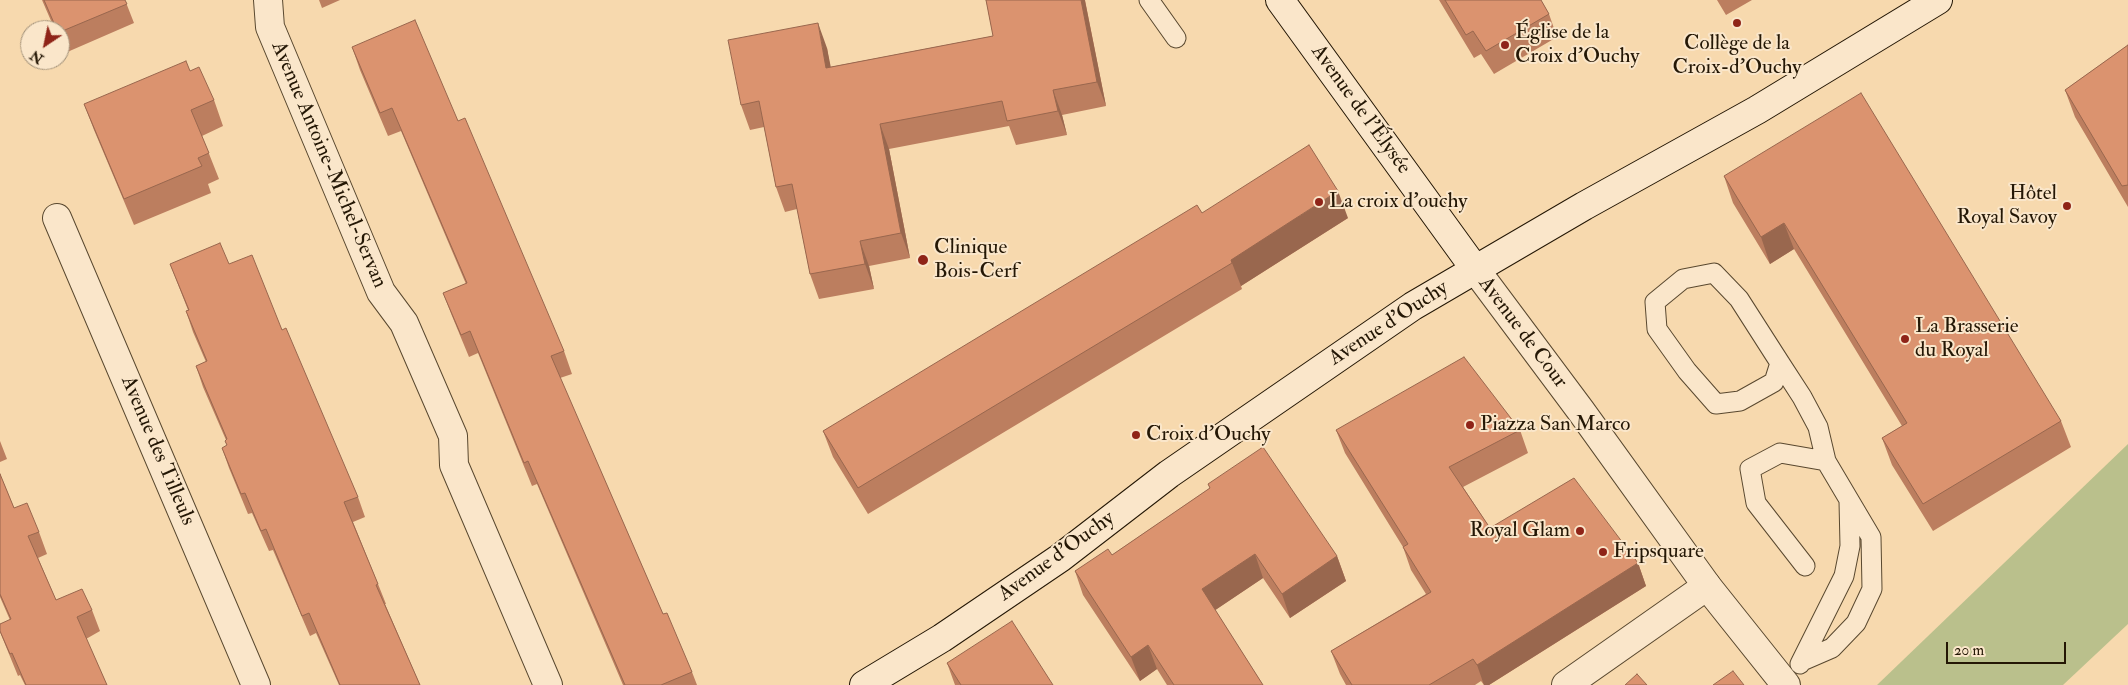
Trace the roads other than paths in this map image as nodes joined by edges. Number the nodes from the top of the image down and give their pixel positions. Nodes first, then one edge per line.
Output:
1 (268, 0) edge
2 (1150, 0) edge
3 (1280, 0) edge
4 (1938, 0) edge
5 (1176, 38) dead end
6 (58, 218) dead end
7 (1475, 269) junction
8 (1780, 363) junction
9 (1826, 461) junction
10 (1849, 500) junction
11 (1806, 566) dead end
12 (1706, 586) junction
13 (1802, 661) junction
14 (1784, 683) edge
15 (256, 685) edge
16 (548, 685) edge
17 (864, 685) edge
18 (1566, 685) edge

1 - 16 street, Avenue Antoine-Michel-Servan
2 - 5 lane
3 - 7 street, Avenue de l'Élysée
4 - 7 street, Avenue d'Ouchy
6 - 15 street, Avenue des Tilleuls
7 - 12 street, Avenue de Cour
7 - 17 street, Avenue d'Ouchy
8 - 8 lane
8 - 9 lane
9 - 10 lane
9 - 11 lane
10 - 13 lane
10 - 13 lane
12 - 14 street, Avenue de Cour
12 - 18 street
13 - 14 lane

